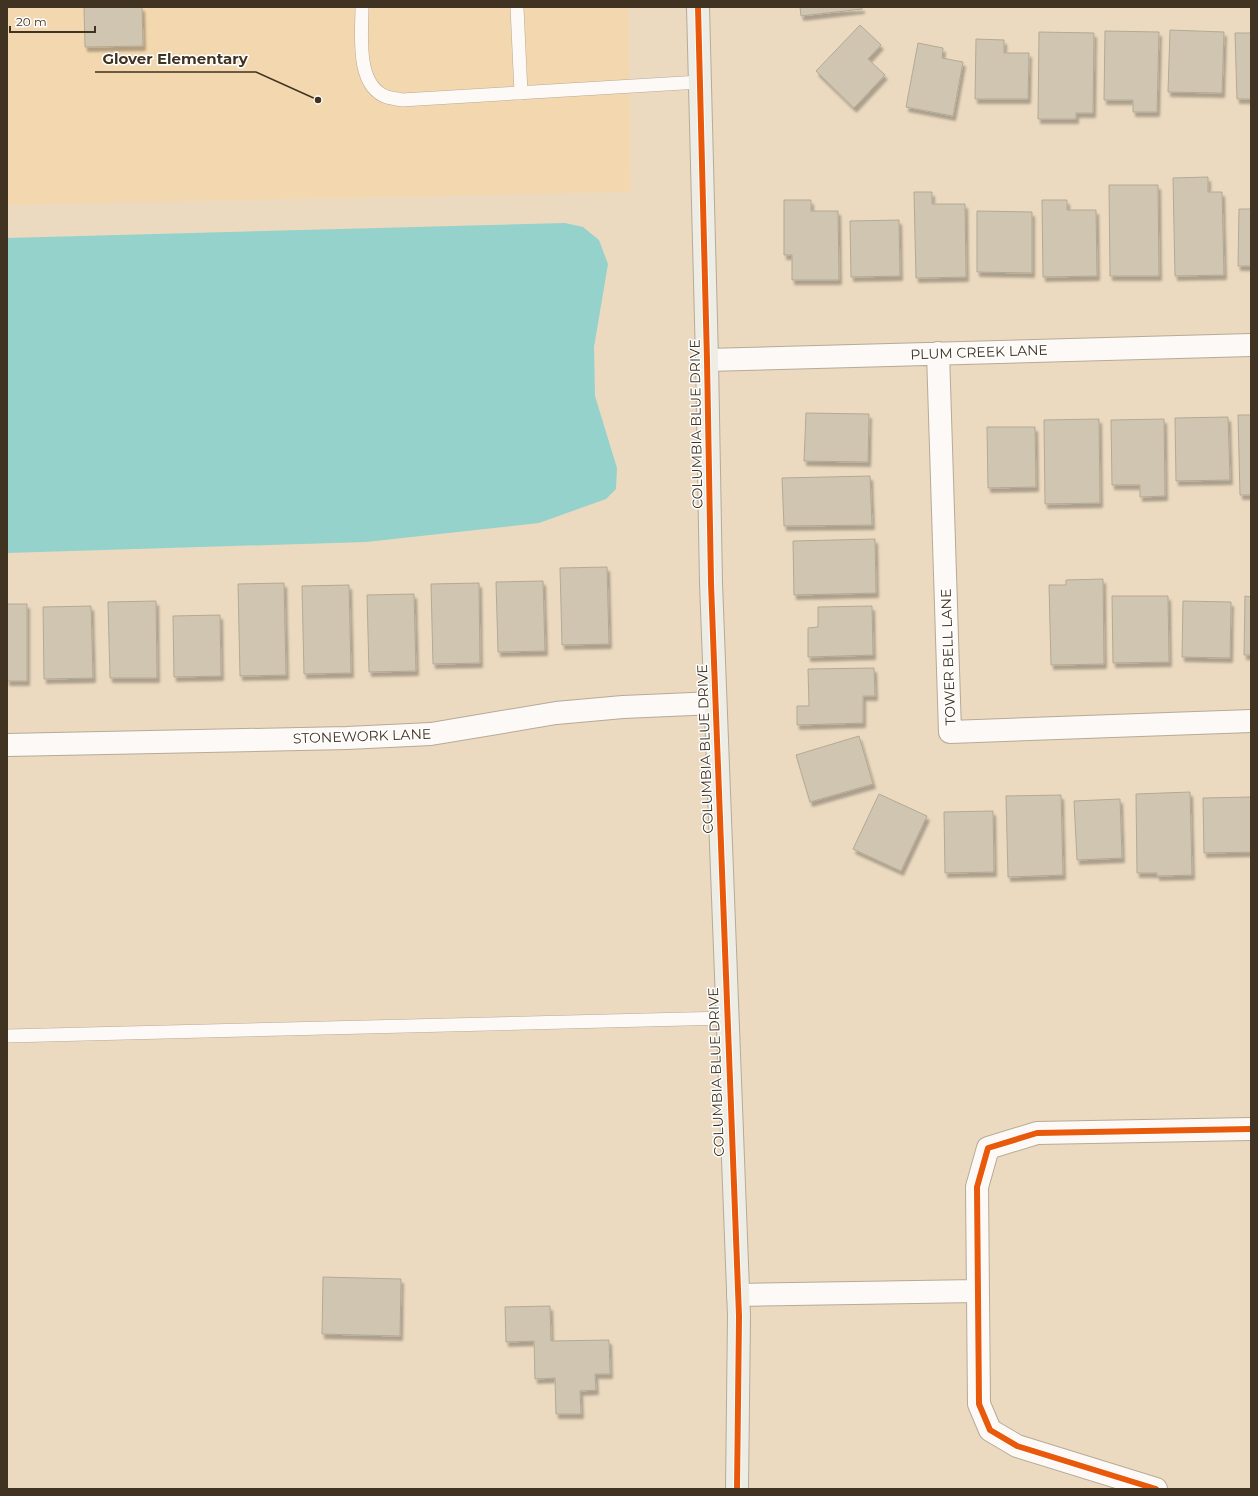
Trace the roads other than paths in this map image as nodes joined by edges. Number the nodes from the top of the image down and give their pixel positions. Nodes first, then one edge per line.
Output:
1 (362, 7) edge
2 (517, 7) edge
3 (698, 7) edge
4 (700, 82) junction
5 (521, 93) junction
6 (1251, 345) edge
7 (938, 353) junction
8 (707, 360) junction
9 (715, 703) junction
10 (1251, 721) edge
11 (7, 745) edge
12 (726, 1018) junction
13 (7, 1036) edge
14 (1251, 1129) edge
15 (977, 1291) junction
16 (738, 1295) junction
17 (737, 1489) edge
18 (1156, 1489) edge

1 - 5 lane
2 - 5 lane
3 - 4 street, COLUMBIA BLUE DRIVE
4 - 5 lane
4 - 8 street, COLUMBIA BLUE DRIVE
6 - 7 street, PLUM CREEK LANE
7 - 8 street, PLUM CREEK LANE
7 - 10 street, TOWER BELL LANE
8 - 9 street, COLUMBIA BLUE DRIVE
9 - 11 street, STONEWORK LANE
9 - 12 street, COLUMBIA BLUE DRIVE
12 - 13 lane
12 - 16 street, COLUMBIA BLUE DRIVE
14 - 15 street
15 - 16 street
15 - 18 street
16 - 17 street, COLUMBIA BLUE DRIVE

